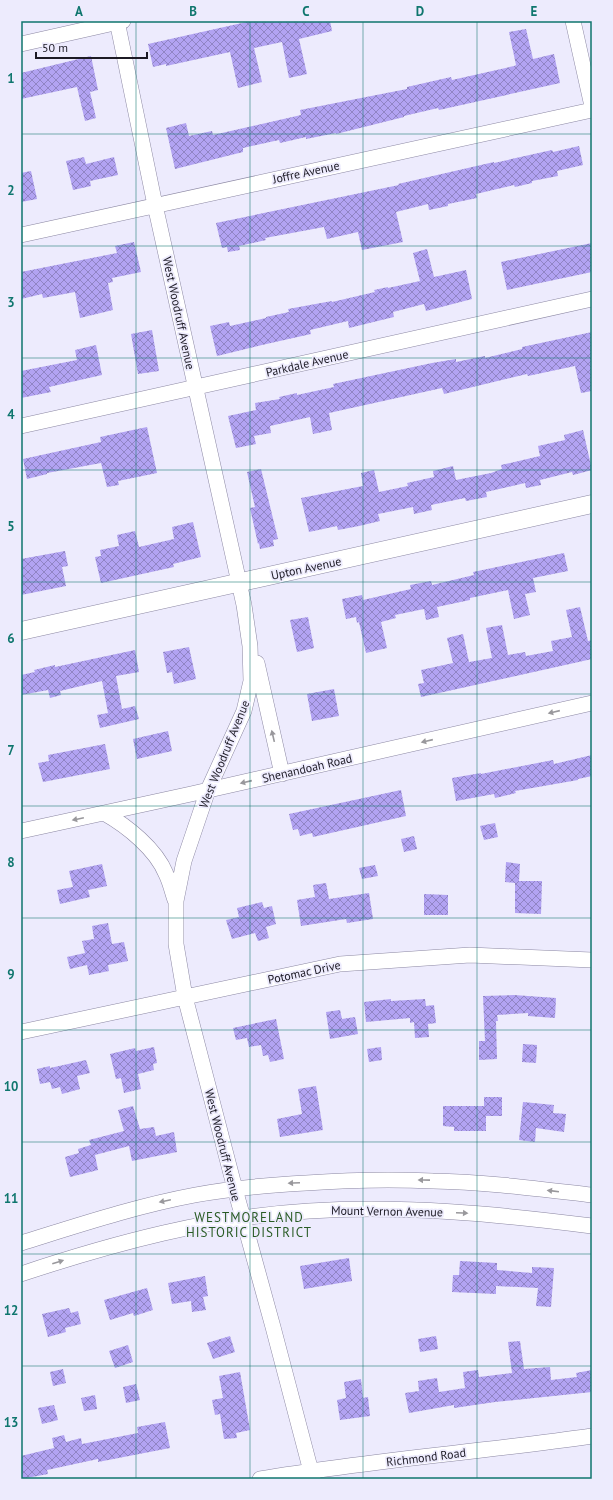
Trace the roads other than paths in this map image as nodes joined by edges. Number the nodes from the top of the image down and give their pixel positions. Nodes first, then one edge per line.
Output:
1 (119, 21) edge
2 (573, 21) edge
3 (21, 44) edge
4 (592, 106) edge
5 (592, 110) edge
6 (155, 205) junction
7 (21, 235) edge
8 (592, 299) edge
9 (196, 388) junction
10 (21, 426) edge
11 (592, 504) edge
12 (238, 583) junction
13 (244, 604) junction
14 (21, 631) edge
15 (592, 703) edge
16 (282, 774) junction
17 (208, 790) junction
18 (104, 814) junction
19 (21, 831) edge
20 (176, 901) junction
21 (592, 960) edge
22 (185, 997) junction
23 (21, 1032) edge
24 (235, 1190) junction
25 (592, 1195) edge
26 (242, 1218) junction
27 (592, 1226) edge
28 (21, 1243) edge
29 (21, 1274) edge
30 (592, 1436) edge
31 (312, 1475) edge
32 (260, 1479) edge

1 - 3 street
1 - 6 street, West Woodruff Avenue
2 - 4 street
5 - 6 street, Joffre Avenue
6 - 7 street, Joffre Avenue
6 - 9 street, West Woodruff Avenue
8 - 9 street, Parkdale Avenue
9 - 10 street, Parkdale Avenue
9 - 12 street, West Woodruff Avenue
11 - 12 street, Upton Avenue
12 - 13 street, West Woodruff Avenue
12 - 14 street, Upton Avenue
16 -> 13 street, West Woodruff Avenue
13 - 17 street, West Woodruff Avenue
15 -> 16 street, Shenandoah Road
16 -> 17 street, Shenandoah Road
17 - 18 street, Shenandoah Road
17 - 20 street, West Woodruff Avenue
18 -> 19 street, Shenandoah Road
18 - 20 street, West Woodruff Avenue
20 - 22 street, West Woodruff Avenue
21 - 22 street, Potomac Drive
22 - 23 street, Potomac Drive
22 - 24 street, West Woodruff Avenue
25 -> 24 street
24 - 26 street, West Woodruff Avenue
24 -> 28 street
26 -> 27 street, Mount Vernon Avenue
29 -> 26 street, Mount Vernon Avenue
26 - 31 street, West Woodruff Avenue
30 - 31 street, Richmond Road
31 - 32 street, Richmond Road

